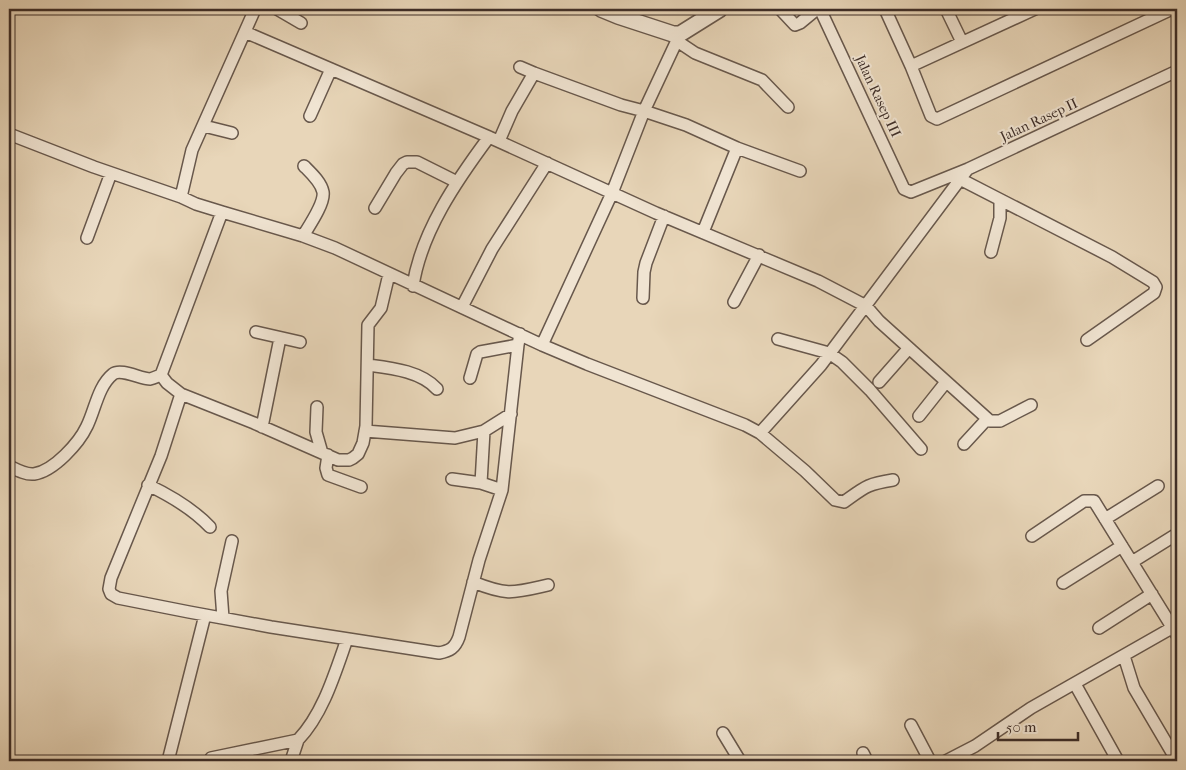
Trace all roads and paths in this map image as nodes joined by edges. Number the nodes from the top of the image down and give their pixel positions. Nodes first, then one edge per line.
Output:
1 (255, 9) edge
2 (277, 9) edge
3 (601, 9) edge
4 (720, 9) edge
5 (780, 9) edge
6 (819, 9) edge
7 (885, 9) edge
8 (946, 9) edge
9 (1035, 9) edge
10 (1172, 9) edge
11 (1014, 13) edge
12 (301, 23) dead end
13 (245, 32) junction
14 (678, 37) junction
15 (962, 42) junction
16 (911, 66) junction
17 (520, 67) dead end
18 (331, 69) junction
19 (1177, 71) edge
20 (534, 73) junction
21 (788, 107) dead end
22 (644, 111) junction
23 (310, 116) dead end
24 (204, 126) junction
25 (232, 133) dead end
26 (9, 134) edge
27 (494, 139) junction
28 (737, 148) junction
29 (547, 163) junction
30 (304, 166) dead end
31 (968, 169) junction
32 (800, 171) dead end
33 (111, 173) junction
34 (960, 179) junction
35 (457, 182) junction
36 (911, 192) joint
37 (612, 193) junction
38 (181, 197) junction
39 (1000, 201) junction
40 (375, 208) dead end
41 (222, 212) junction
42 (664, 216) junction
43 (703, 232) junction
44 (303, 236) junction
45 (87, 238) dead end
46 (991, 252) dead end
47 (759, 255) junction
48 (388, 274) junction
49 (413, 286) junction
50 (644, 298) dead end
51 (734, 302) dead end
52 (866, 306) junction
53 (462, 307) junction
54 (256, 332) dead end
55 (280, 338) junction
56 (778, 339) dead end
57 (519, 340) junction
58 (1087, 340) dead end
59 (300, 342) dead end
60 (542, 345) junction
61 (909, 348) junction
62 (829, 353) junction
63 (368, 365) junction
64 (161, 375) junction
65 (470, 378) dead end
66 (879, 382) dead end
67 (946, 382) junction
68 (437, 389) dead end
69 (181, 394) junction
70 (1031, 405) dead end
71 (317, 407) dead end
72 (511, 414) junction
73 (919, 416) dead end
74 (987, 419) junction
75 (262, 427) junction
76 (365, 431) junction
77 (484, 431) junction
78 (760, 434) junction
79 (964, 444) dead end
80 (921, 449) dead end
81 (325, 454) junction
82 (9, 466) edge
83 (452, 479) dead end
84 (893, 480) dead end
85 (481, 483) junction
86 (148, 485) junction
87 (1158, 486) dead end
88 (361, 487) dead end
89 (502, 490) junction
90 (1105, 519) junction
91 (210, 527) dead end
92 (1177, 534) edge
93 (1032, 536) dead end
94 (232, 541) dead end
95 (1122, 546) junction
96 (1132, 562) junction
97 (474, 582) junction
98 (1063, 583) dead end
99 (548, 585) dead end
100 (1152, 594) junction
101 (205, 615) junction
102 (223, 618) junction
103 (1099, 628) dead end
104 (1176, 629) edge
105 (347, 639) junction
106 (1124, 656) junction
107 (1074, 684) junction
108 (911, 725) dead end
109 (724, 733) dead end
110 (298, 740) junction
111 (211, 758) dead end
112 (168, 761) edge
113 (291, 761) edge
114 (740, 761) edge
115 (930, 761) edge
116 (946, 761) edge
117 (1118, 761) edge
118 (1177, 761) edge

1 - 13 street
2 - 12 street
3 - 14 street
4 - 14 street
5 - 6 street
6 - 36 street, Jalan Rasep III
7 - 16 street
8 - 15 street
9 - 11 street
10 - 16 street
11 - 15 street
13 - 18 street
13 - 24 street
14 - 21 street
14 - 22 street
15 - 16 street
17 - 20 street
18 - 23 street
18 - 27 street
19 - 31 street, Jalan Rasep II
20 - 22 street
20 - 27 street
22 - 28 street
22 - 37 street
24 - 25 street
24 - 38 street
26 - 33 street
27 - 29 street
27 - 35 street
28 - 32 street
28 - 43 street
29 - 37 street
29 - 53 street
30 - 44 street
31 - 34 street
31 - 36 street, Jalan Rasep II
33 - 38 street
33 - 45 street
34 - 39 street
34 - 52 street
35 - 40 street
35 - 49 street
37 - 42 street
37 - 60 street
38 - 41 street
39 - 46 street
39 - 58 street
41 - 44 street
41 - 64 street
42 - 43 street
42 - 50 street
43 - 47 street
44 - 48 street
47 - 51 street
47 - 52 street
48 - 49 street
48 - 63 street
49 - 53 street
52 - 61 street
52 - 62 street
53 - 57 street
54 - 55 street
55 - 59 street
55 - 75 street
56 - 62 street
57 - 60 street
57 - 65 street
57 - 72 street
60 - 78 street
61 - 66 street
61 - 67 street
62 - 78 street
62 - 80 street
63 - 68 street
63 - 76 street
64 - 69 street
64 - 82 street
67 - 73 street
67 - 74 street
69 - 75 street
69 - 86 street
70 - 74 street
71 - 81 street
72 - 77 street
72 - 89 street
74 - 79 street
75 - 81 street
76 - 77 street
76 - 81 street
77 - 85 street
78 - 84 street
81 - 88 street
83 - 85 street
85 - 89 street
86 - 91 street
86 - 101 street
87 - 90 street
89 - 97 street
90 - 93 street
90 - 95 street
92 - 96 street
94 - 102 street
95 - 96 street
95 - 98 street
96 - 100 street
97 - 99 street
97 - 105 street
100 - 103 street
100 - 104 street
101 - 102 street
101 - 112 street
102 - 105 street
104 - 106 street
105 - 110 street
106 - 107 street
106 - 118 street
107 - 116 street
107 - 117 street
108 - 115 street
109 - 114 street
110 - 111 street
110 - 113 street

